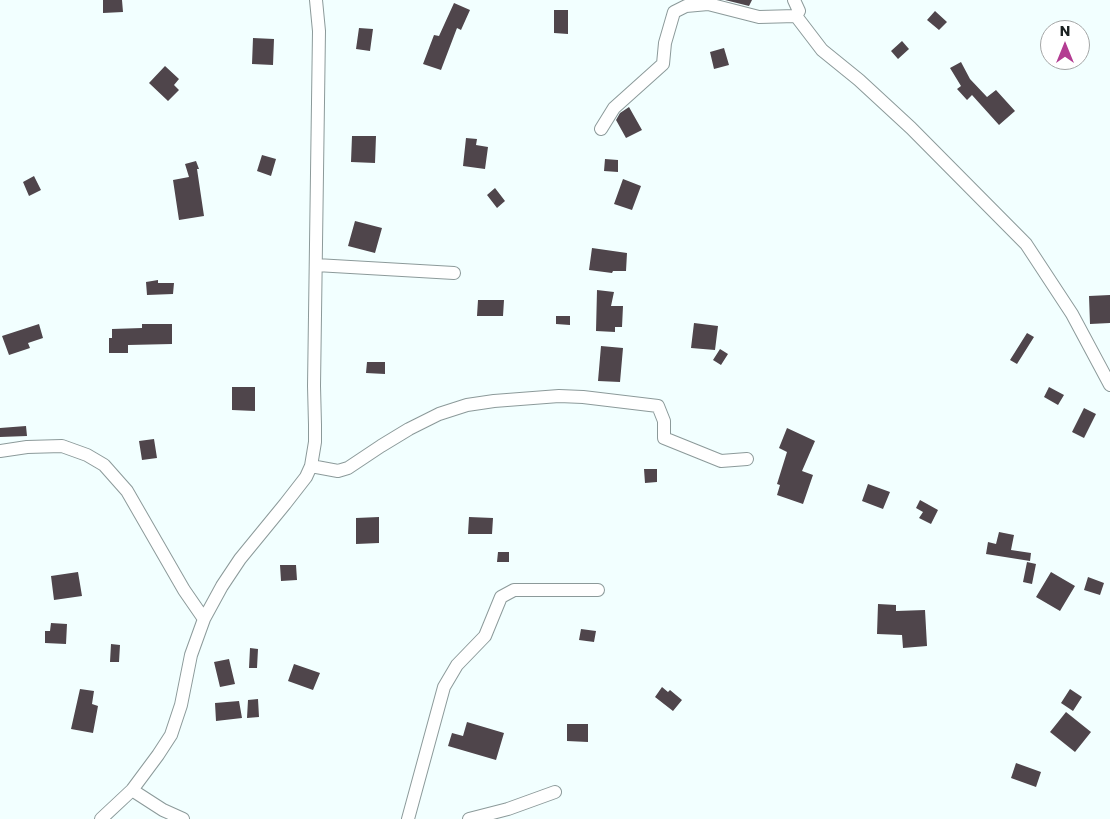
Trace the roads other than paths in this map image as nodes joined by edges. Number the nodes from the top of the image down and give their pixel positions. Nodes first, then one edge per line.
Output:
1 (316, 0) edge
2 (794, 0) edge
3 (796, 16) junction
4 (601, 129) dead end
5 (316, 265) junction
6 (454, 272) dead end
7 (1110, 385) edge
8 (0, 451) edge
9 (746, 459) dead end
10 (311, 466) junction
11 (598, 590) dead end
12 (204, 619) junction
13 (132, 790) junction
14 (555, 792) dead end
15 (100, 819) edge
16 (183, 819) edge
17 (408, 819) edge
18 (469, 819) edge

1 - 5 street
2 - 3 street
3 - 4 street
3 - 7 street
5 - 6 street
5 - 10 street
8 - 12 street
9 - 10 street
10 - 12 street
11 - 17 street
12 - 13 street
13 - 15 street
13 - 16 street
14 - 18 street

